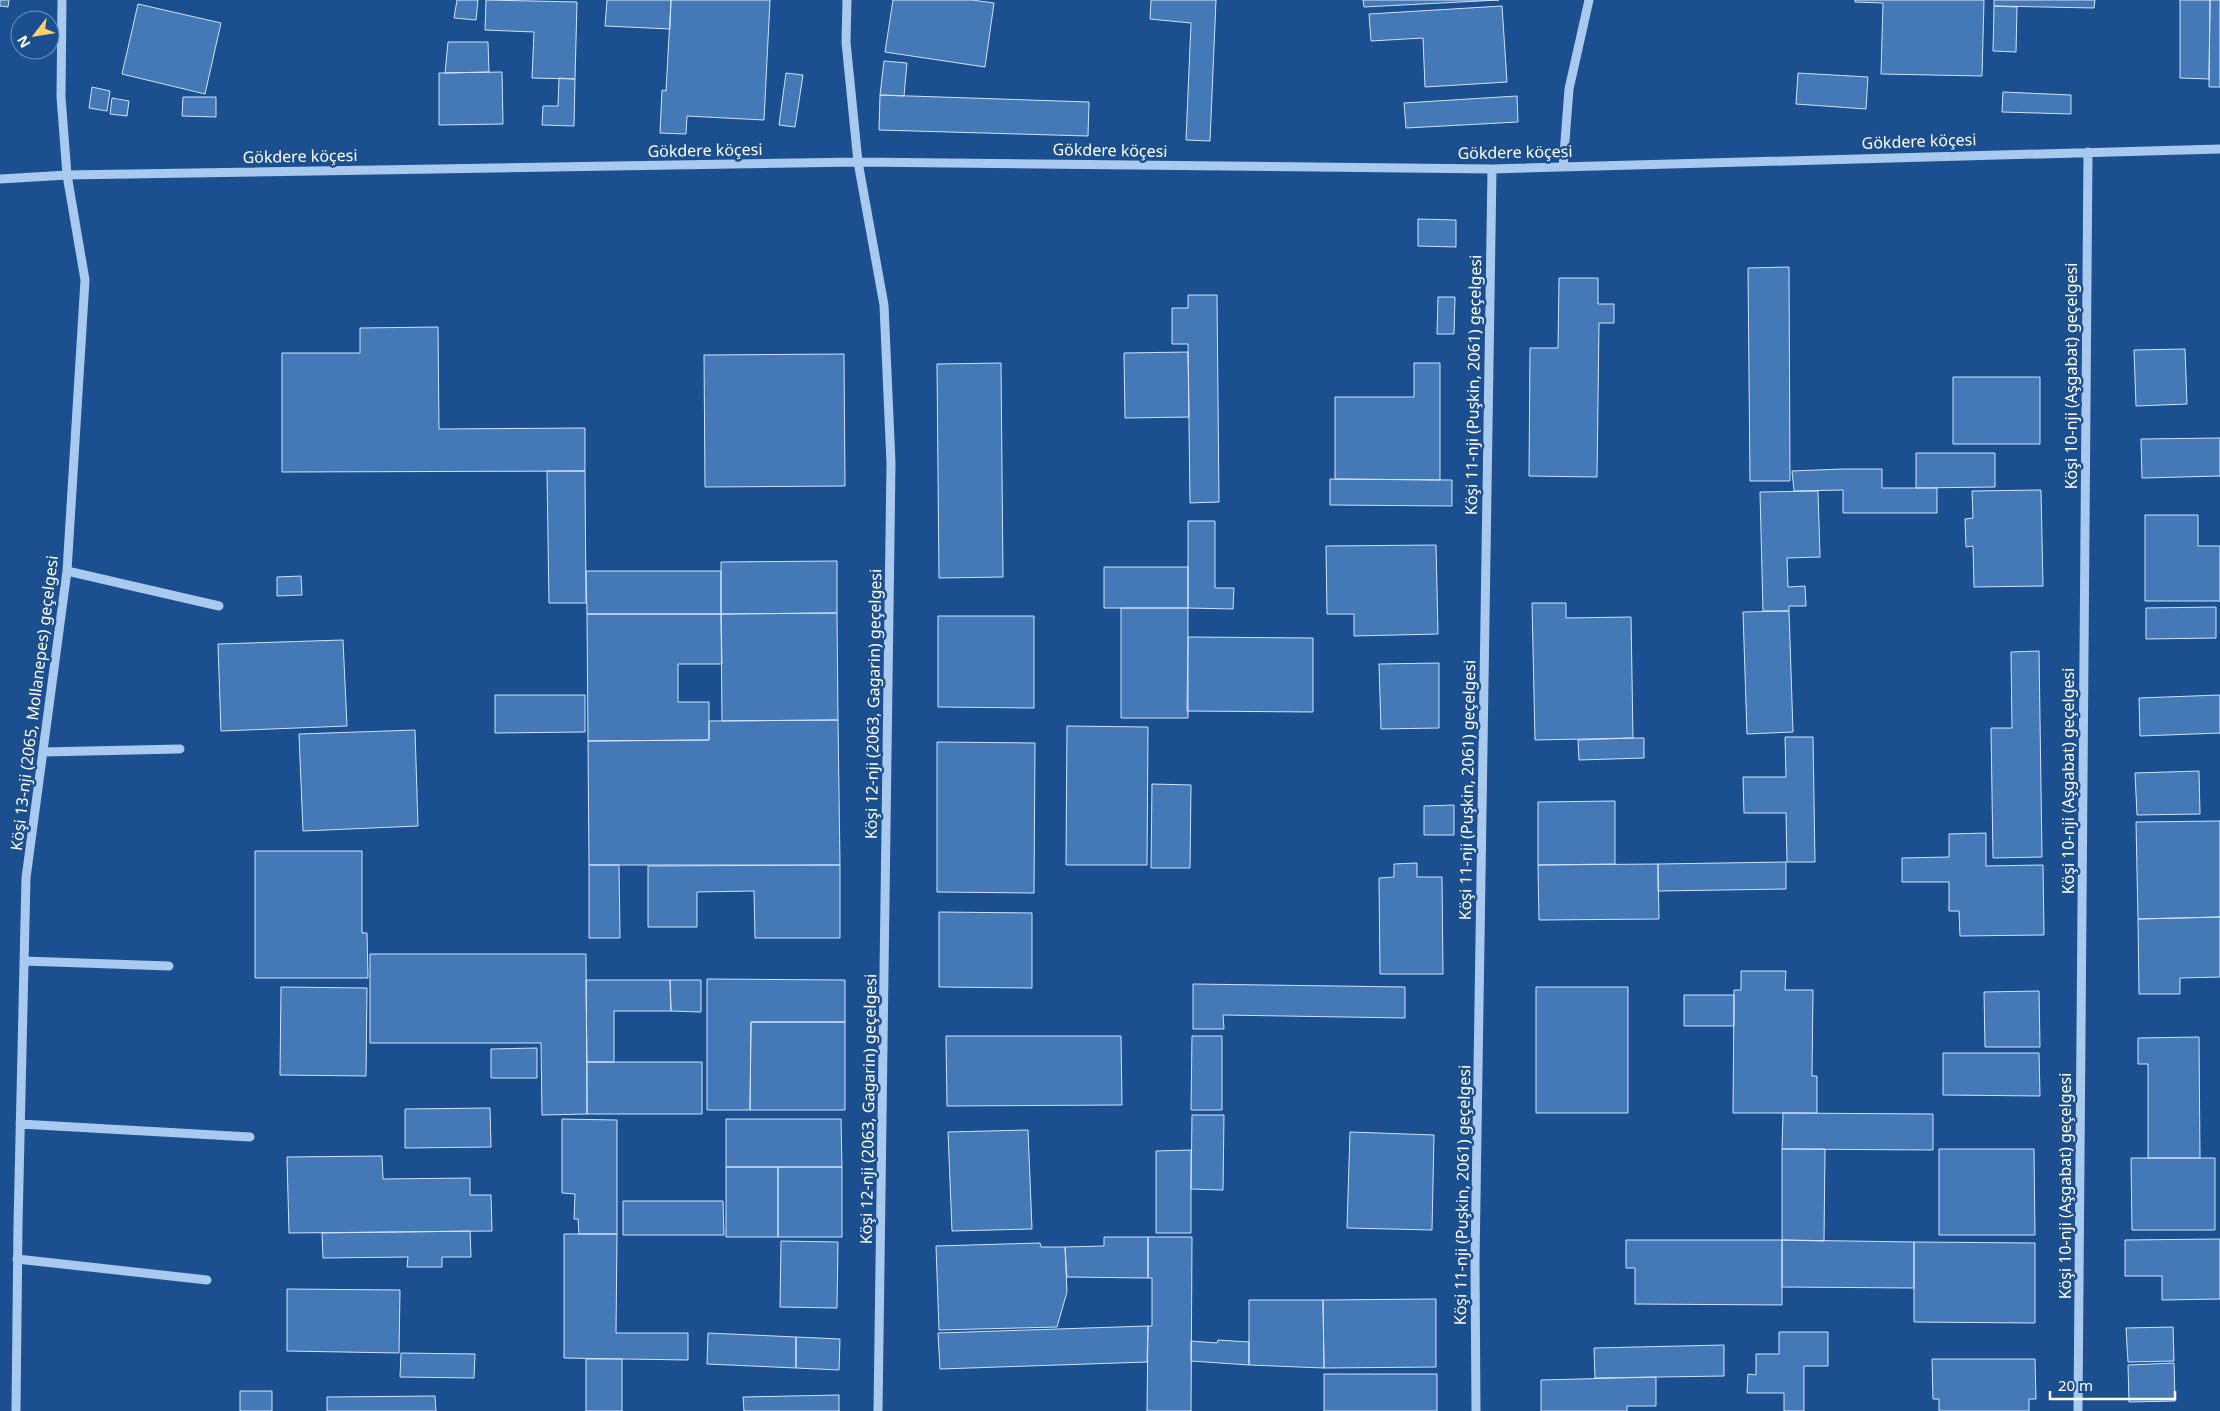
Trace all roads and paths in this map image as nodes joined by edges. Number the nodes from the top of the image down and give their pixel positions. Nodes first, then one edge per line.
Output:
1 (62, 0) edge
2 (848, 0) edge
3 (1589, 0) edge
4 (2220, 149) edge
5 (2088, 152) junction
6 (858, 162) junction
7 (1563, 166) junction
8 (1492, 169) junction
9 (67, 175) junction
10 (0, 178) edge
11 (67, 570) junction
12 (219, 606) dead end
13 (180, 749) dead end
14 (43, 752) junction
15 (24, 960) junction
16 (169, 966) dead end
17 (20, 1124) junction
18 (250, 1137) dead end
19 (17, 1260) junction
20 (207, 1280) dead end
21 (16, 1411) edge
22 (878, 1411) edge
23 (1476, 1411) edge
24 (2078, 1411) edge

1 - 9 street, Köşi 13-nji (2065, Mollanepes) geçelgesi
2 - 6 street, Köşi 12-nji (2063, Gagarin) geçelgesi
3 - 7 street
4 - 5 street, Gökdere köçesi
5 - 7 street, Gökdere köçesi
5 - 24 street, Köşi 10-nji (Aşgabat) geçelgesi
6 - 8 street, Gökdere köçesi
6 - 9 street, Gökdere köçesi
6 - 22 street, Köşi 12-nji (2063, Gagarin) geçelgesi
7 - 8 street, Gökdere köçesi
8 - 23 street, Köşi 11-nji (Puşkin, 2061) geçelgesi
9 - 10 street, Gökdere köçesi
9 - 11 street, Köşi 13-nji (2065, Mollanepes) geçelgesi
11 - 12 street
11 - 14 street, Köşi 13-nji (2065, Mollanepes) geçelgesi
13 - 14 street
14 - 15 street, Köşi 13-nji (2065, Mollanepes) geçelgesi
15 - 16 street
15 - 17 street, Köşi 13-nji (2065, Mollanepes) geçelgesi
17 - 18 street
17 - 19 street, Köşi 13-nji (2065, Mollanepes) geçelgesi
19 - 20 street
19 - 21 street, Köşi 13-nji (2065, Mollanepes) geçelgesi

